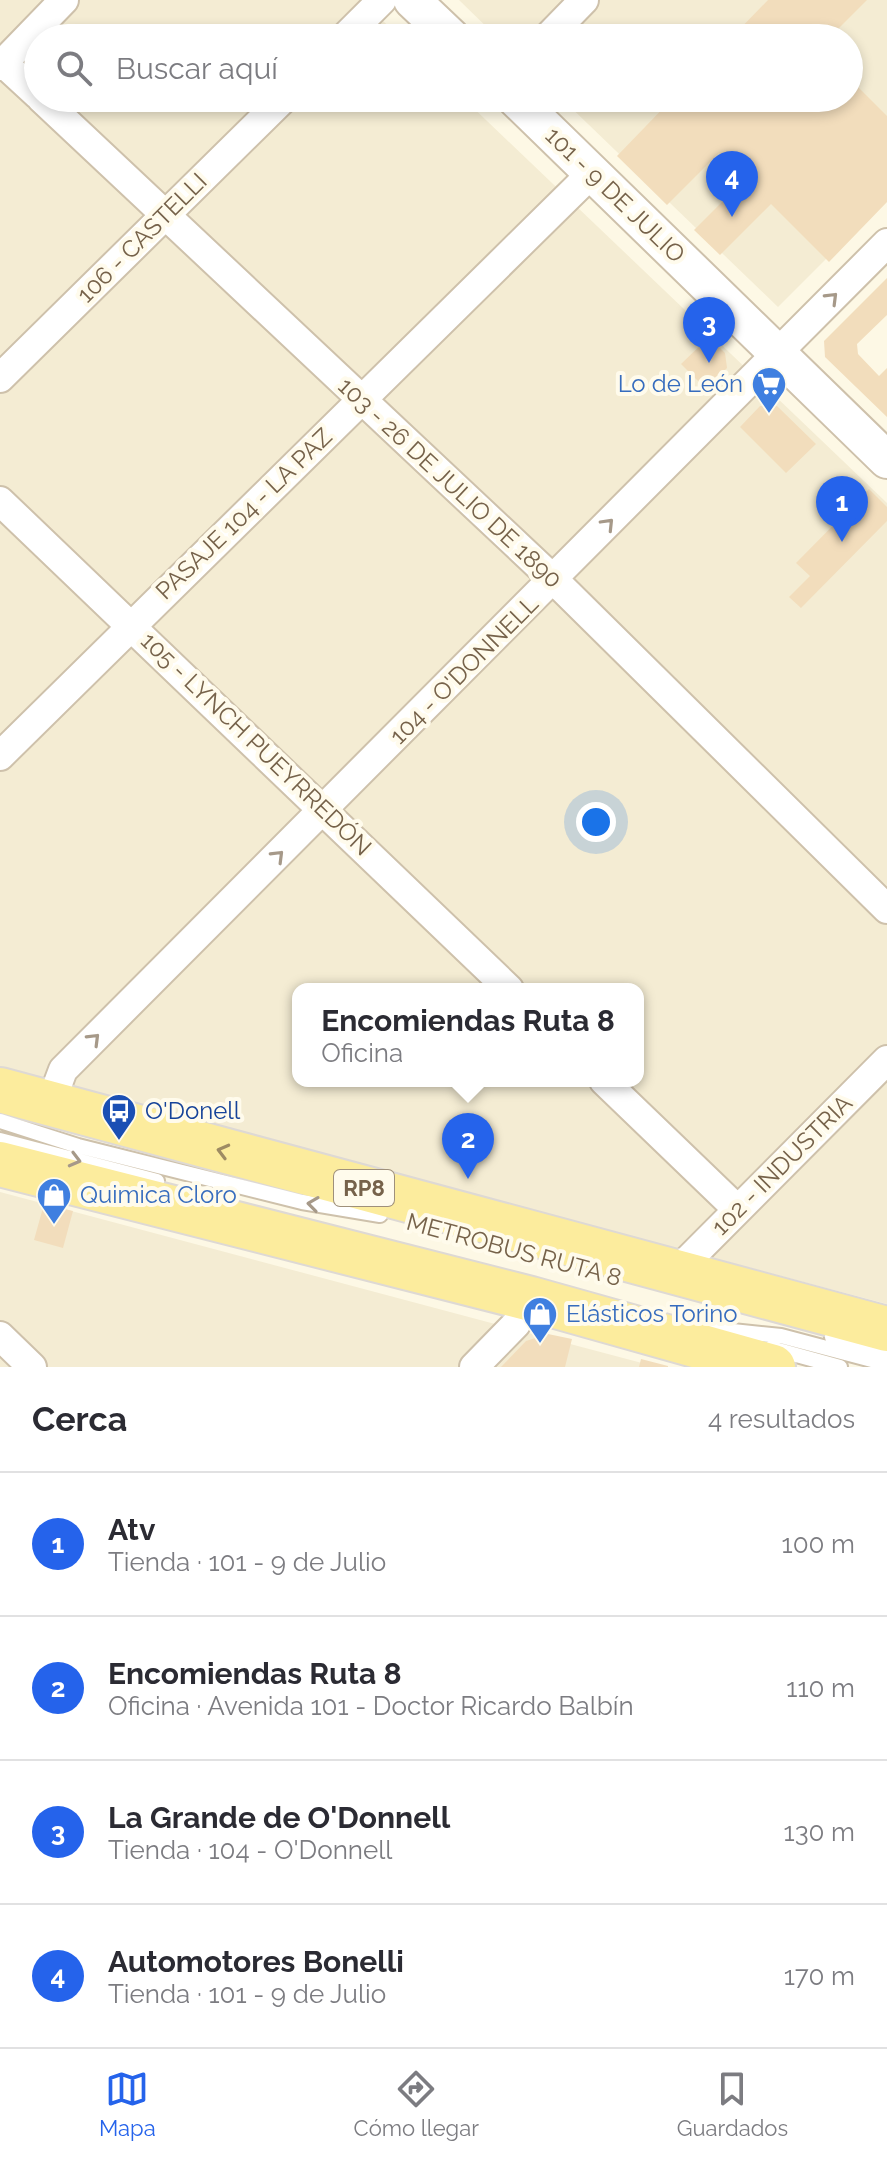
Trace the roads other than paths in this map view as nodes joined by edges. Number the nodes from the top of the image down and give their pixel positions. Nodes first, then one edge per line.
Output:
1 (64, 0) edge
2 (382, 0) edge
3 (412, 0) edge
4 (584, 0) edge
5 (40, 24) edge
6 (358, 24) edge
7 (437, 24) edge
8 (561, 24) edge
9 (24, 40) edge
10 (1, 63) edge
11 (24, 83) edge
12 (56, 112) edge
13 (270, 112) edge
14 (529, 112) edge
15 (592, 173) junction
16 (167, 214) junction
17 (887, 243) edge
18 (777, 353) junction
19 (0, 378) edge
20 (361, 399) junction
21 (887, 460) edge
22 (0, 501) edge
23 (554, 580) junction
24 (132, 624) junction
25 (0, 756) edge
26 (324, 810) junction
27 (887, 909) edge
28 (503, 983) edge
29 (887, 1060) edge
30 (610, 1087) edge
31 (0, 1090) edge
32 (51, 1102) junction
33 (0, 1121) edge
34 (0, 1140) edge
35 (0, 1164) edge
36 (195, 1192) dead end
37 (737, 1209) junction
38 (393, 1218) dead end
39 (669, 1279) junction
40 (531, 1299) junction
41 (766, 1318) dead end
42 (685, 1324) dead end
43 (700, 1328) junction
44 (887, 1329) edge
45 (0, 1336) edge
46 (887, 1352) edge
47 (887, 1364) edge
48 (32, 1367) edge
49 (474, 1367) edge
50 (773, 1367) edge
51 (840, 1367) edge

1 - 5 street
2 - 6 street
3 - 7 street
4 - 8 street
9 - 10 street
10 - 11 street, 103 - 26 DE JULIO DE 1890
12 - 16 street, 103 - 26 DE JULIO DE 1890
13 - 16 street, 106 - CASTELLI
14 - 15 street, 101 - 9 DE JULIO
15 - 18 street, 101 - 9 DE JULIO
15 - 20 street, PASAJE 104 - LA PAZ
16 - 19 street, 106 - CASTELLI
16 - 20 street, 103 - 26 DE JULIO DE 1890
18 -> 17 street, 104 - O'DONNELL
18 - 21 street, 101 - 9 DE JULIO
23 -> 18 street, 104 - O'DONNELL
20 - 23 street, 103 - 26 DE JULIO DE 1890
20 - 24 street, PASAJE 104 - LA PAZ
22 - 24 street, 105 - LYNCH PUEYRREDÓN
23 - 26 street, 104 - O'DONNELL
23 - 27 street, 103 - 26 DE JULIO DE 1890
24 - 25 street, PASAJE 104 - LA PAZ
24 - 26 street, 105 - LYNCH PUEYRREDÓN
26 - 28 street, 105 - LYNCH PUEYRREDÓN
32 -> 26 street, 104 - O'DONNELL
29 - 37 street, 102 - INDUSTRIA
30 - 37 street
31 - 32 main road, RP8
39 -> 32 main road, RP8
38 -> 33 lane, METROBUS RUTA 8
34 -> 36 lane
35 - 40 main road
37 - 39 street, 102 - INDUSTRIA
39 - 44 main road, RP8
40 - 49 street
40 - 50 main road
41 - 46 lane
42 - 43 lane
43 - 47 lane
43 - 51 lane
45 - 48 street

